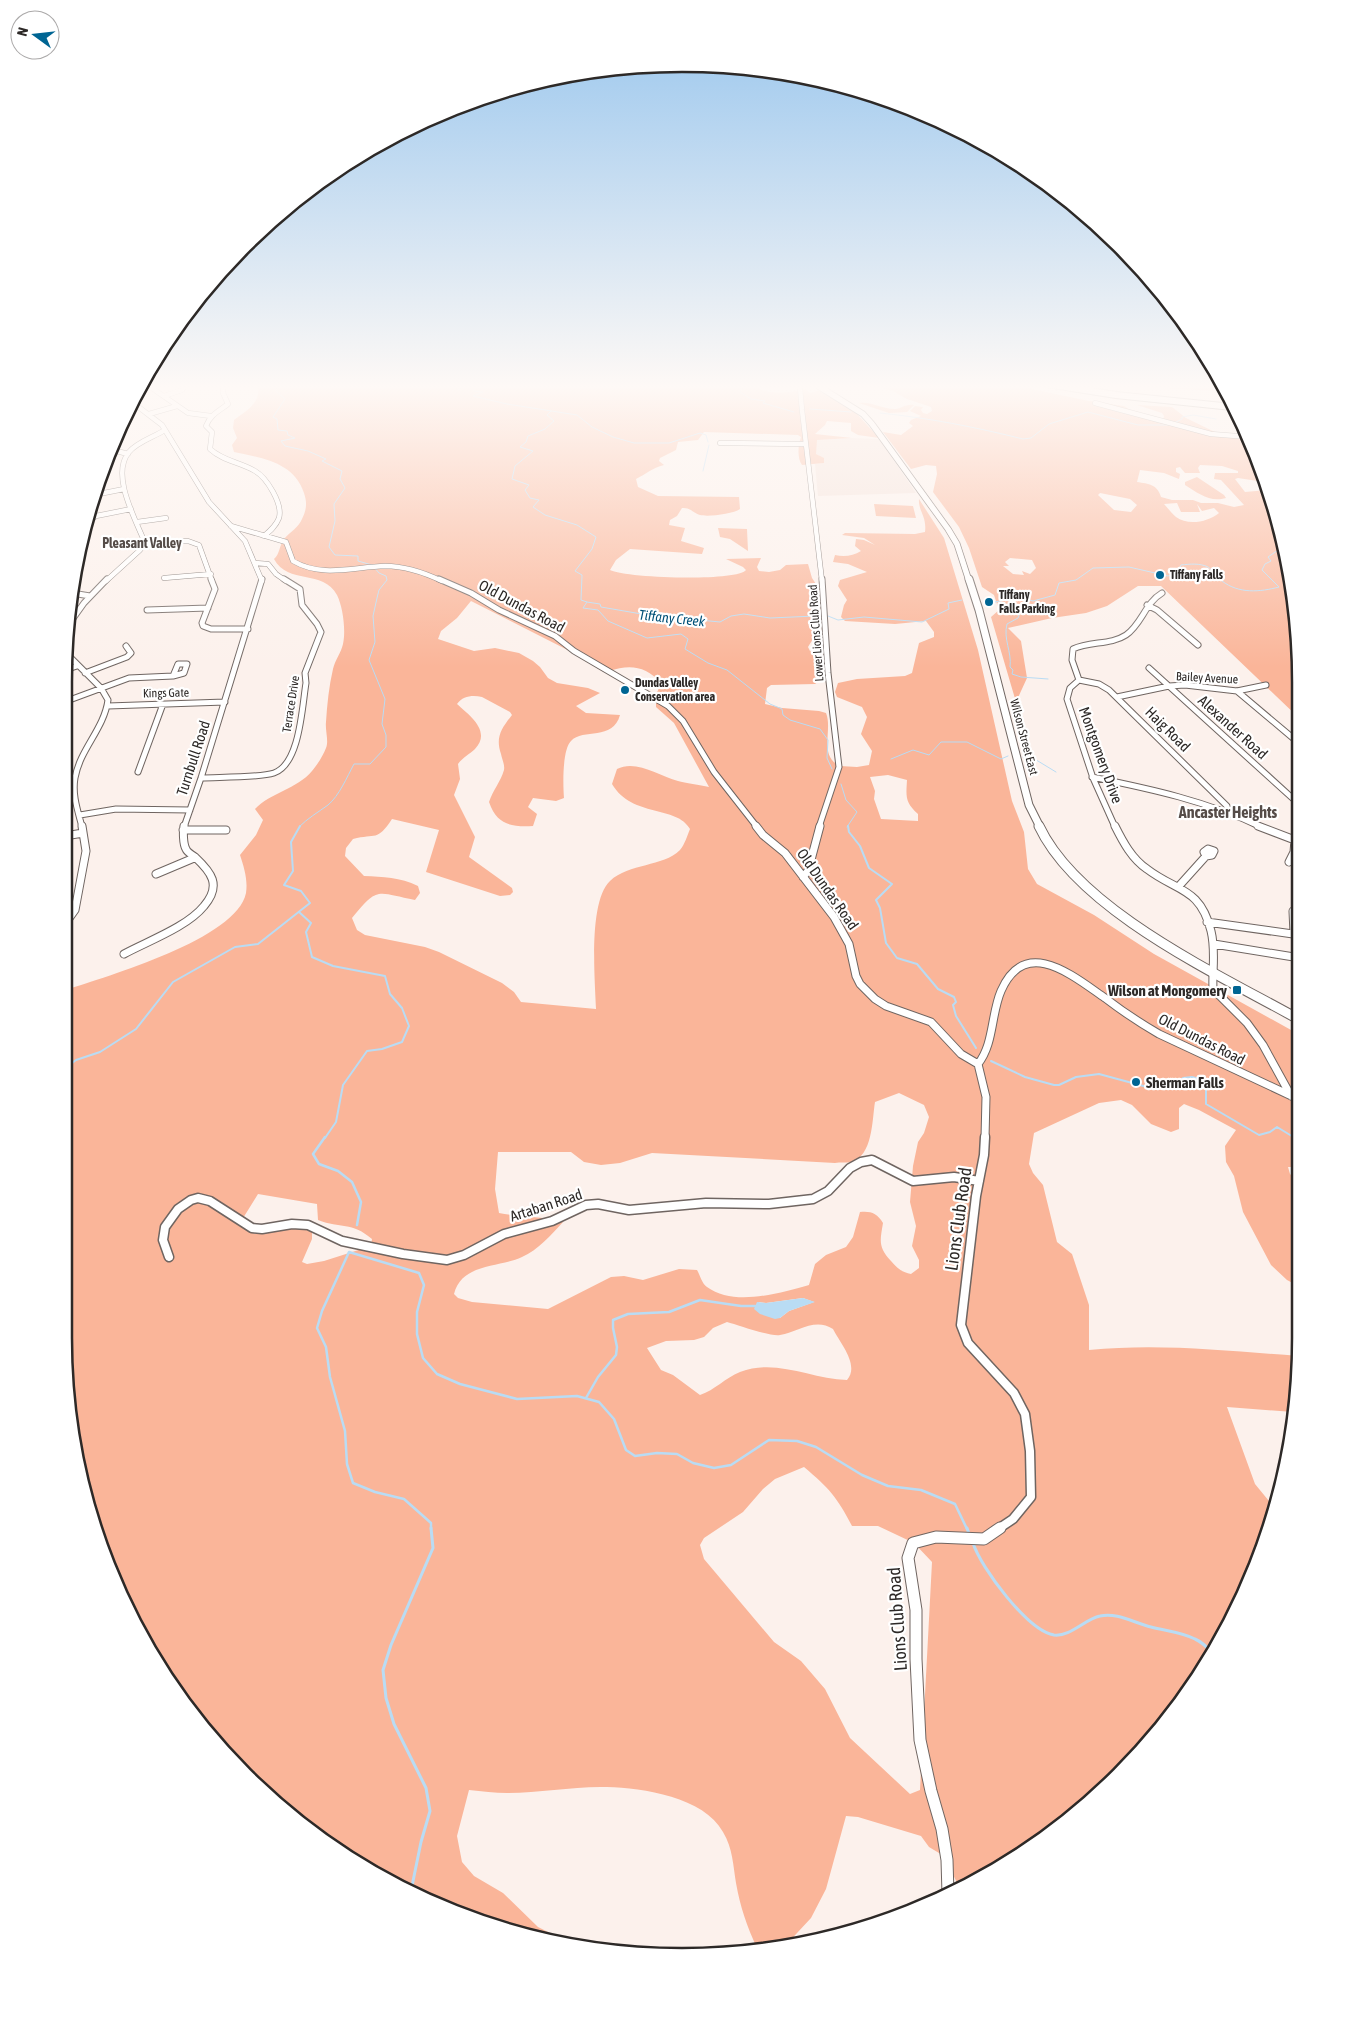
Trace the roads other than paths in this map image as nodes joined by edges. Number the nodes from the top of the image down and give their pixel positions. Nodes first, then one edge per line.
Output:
1 (122, 478) edge
2 (194, 478) edge
3 (262, 478) edge
4 (810, 478) edge
5 (911, 478) edge
6 (124, 489) junction
7 (103, 493) edge
8 (131, 509) junction
9 (95, 516) edge
10 (166, 518) dead end
11 (137, 522) junction
12 (231, 526) junction
13 (264, 536) junction
14 (145, 543) junction
15 (255, 563) junction
16 (211, 574) junction
17 (164, 578) dead end
18 (1162, 593) dead end
19 (79, 594) edge
20 (90, 596) junction
21 (1147, 605) junction
22 (208, 608) junction
23 (77, 610) edge
24 (147, 610) dead end
25 (248, 629) junction
26 (1198, 644) dead end
27 (126, 646) dead end
28 (73, 662) edge
29 (77, 666) junction
30 (73, 667) edge
31 (1149, 668) dead end
32 (85, 673) junction
33 (173, 676) dead end
34 (1079, 680) junction
35 (1266, 685) dead end
36 (1169, 686) junction
37 (101, 688) junction
38 (1237, 691) junction
39 (1117, 697) junction
40 (72, 699) edge
41 (225, 702) junction
42 (163, 704) junction
43 (108, 706) junction
44 (1292, 737) edge
45 (138, 772) dead end
46 (1092, 777) junction
47 (201, 778) junction
48 (1292, 798) edge
49 (190, 810) junction
50 (1228, 812) junction
51 (80, 815) junction
52 (183, 830) junction
53 (226, 830) dead end
54 (84, 833) junction
55 (72, 835) edge
56 (1292, 839) edge
57 (1206, 856) dead end
58 (1292, 856) edge
59 (194, 858) junction
60 (1289, 862) dead end
61 (156, 874) dead end
62 (803, 877) junction
63 (1179, 886) junction
64 (72, 916) edge
65 (1207, 922) junction
66 (1292, 934) edge
67 (1214, 944) junction
68 (124, 954) dead end
69 (1292, 957) edge
70 (1213, 972) junction
71 (1292, 1016) edge
72 (981, 1060) junction
73 (1291, 1096) joint
74 (979, 1181) junction
75 (169, 1257) dead end
76 (948, 1888) edge

1 - 6 street
2 - 12 street, Turnbull Road
3 - 13 street
4 - 62 street, Lower Lions Club Road
5 - 70 main road, Wilson Street East
6 - 7 street
6 - 8 street
8 - 9 street
8 - 11 street
10 - 11 street
11 - 14 street
12 - 13 street
12 - 15 street, Turnbull Road
13 - 62 street, Old Dundas Road
14 - 16 street
14 - 20 street
15 - 25 street, Turnbull Road
15 - 47 street, Terrace Drive
16 - 17 street
16 - 22 street
18 - 21 street
19 - 20 street
20 - 23 street
21 - 26 street
21 - 34 street
22 - 24 street
22 - 25 street
25 - 41 street, Turnbull Road
27 - 32 street
28 - 29 street
29 - 30 street
29 - 32 street
31 - 36 street, Alexander Road
32 - 37 street
33 - 37 street
34 - 39 street, Haig Road
34 - 46 street, Montgomery Drive
35 - 38 street, Bailey Avenue
36 - 38 street, Bailey Avenue
36 - 39 street, Bailey Avenue
36 - 48 street, Alexander Road
37 - 40 street
37 - 43 street
38 - 44 street
39 - 50 street, Haig Road
41 - 42 street, Kings Gate
41 - 47 street, Turnbull Road
42 - 43 street, Kings Gate
42 - 45 street
43 - 51 street
46 - 50 street
46 - 63 street, Montgomery Drive
47 - 49 street, Turnbull Road
49 - 51 street
49 - 52 street, Turnbull Road
50 - 56 street
51 - 54 street
52 - 53 street
52 - 59 street
54 - 55 street
54 - 64 street
57 - 63 street
58 - 60 street
59 - 61 street
59 - 68 street
62 - 72 street, Old Dundas Road
63 - 65 street, Montgomery Drive
65 - 66 street
65 - 67 street, Montgomery Drive
67 - 69 street
67 - 70 street, Montgomery Drive
70 - 71 main road, Wilson Street East
70 - 73 street, Montgomery Drive
72 - 73 street, Old Dundas Road
72 - 74 street, Lions Club Road
74 - 75 street, Artaban Road
74 - 76 street, Lions Club Road

